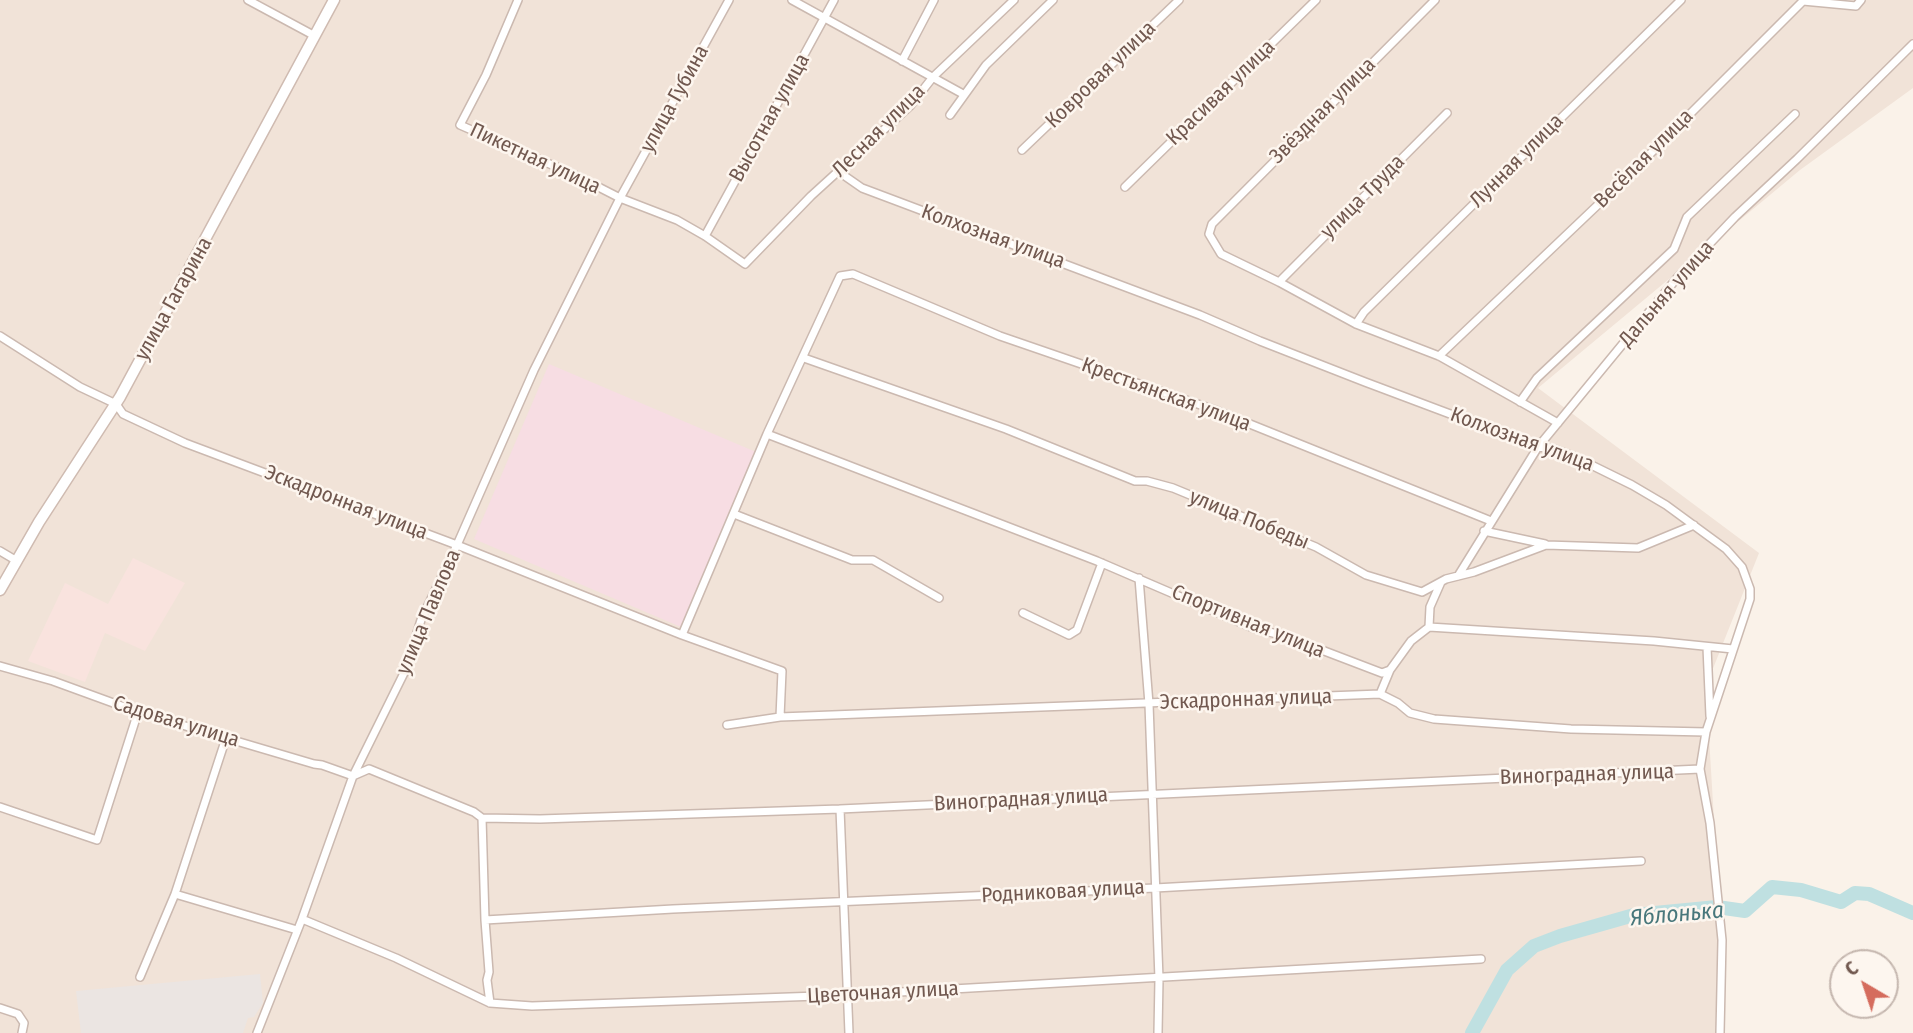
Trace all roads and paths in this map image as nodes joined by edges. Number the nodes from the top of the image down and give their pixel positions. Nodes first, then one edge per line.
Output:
1 (248, 0) edge
2 (334, 0) edge
3 (518, 0) edge
4 (729, 0) edge
5 (792, 0) edge
6 (834, 0) edge
7 (934, 0) edge
8 (1014, 0) edge
9 (1053, 0) edge
10 (1180, 0) edge
11 (1317, 0) edge
12 (1434, 0) edge
13 (1681, 0) edge
14 (1861, 0) edge
15 (825, 18) junction
16 (315, 36) junction
17 (1913, 44) edge
18 (902, 61) junction
19 (933, 77) junction
20 (963, 94) junction
21 (1447, 113) dead end
22 (1795, 114) dead end
23 (950, 115) dead end
24 (1022, 150) dead end
25 (839, 172) junction
26 (1125, 187) dead end
27 (620, 198) junction
28 (705, 236) junction
29 (1279, 282) junction
30 (1356, 324) junction
31 (0, 336) edge
32 (1438, 356) junction
33 (804, 358) junction
34 (1520, 402) junction
35 (116, 404) junction
36 (1558, 423) junction
37 (767, 434) junction
38 (1538, 447) junction
39 (734, 514) junction
40 (1491, 520) junction
41 (1694, 524) junction
42 (1484, 531) junction
43 (457, 545) junction
44 (1546, 545) junction
45 (0, 551) edge
46 (17, 561) junction
47 (1102, 563) junction
48 (1458, 576) junction
49 (1139, 578) junction
50 (1441, 582) junction
51 (0, 590) edge
52 (939, 598) dead end
53 (1023, 613) dead end
54 (1429, 627) junction
55 (682, 635) junction
56 (1707, 647) junction
57 (1733, 649) junction
58 (0, 666) edge
59 (1390, 670) junction
60 (1380, 694) junction
61 (1149, 704) junction
62 (138, 712) junction
63 (780, 717) junction
64 (1711, 721) junction
65 (727, 726) dead end
66 (1706, 732) junction
67 (226, 738) junction
68 (1700, 769) junction
69 (353, 776) junction
70 (1152, 793) junction
71 (0, 807) edge
72 (841, 808) junction
73 (482, 818) junction
74 (1641, 860) dead end
75 (1155, 888) junction
76 (175, 894) junction
77 (845, 902) junction
78 (302, 919) junction
79 (485, 920) junction
80 (297, 930) junction
81 (1481, 958) dead end
82 (140, 978) dead end
83 (1159, 979) junction
84 (846, 995) junction
85 (490, 1003) junction
86 (0, 1008) edge
87 (22, 1033) edge
88 (257, 1033) edge
89 (849, 1033) edge
90 (1158, 1033) edge
91 (1720, 1033) edge

1 - 16 street
2 - 16 street, улица Гагарина
3 - 27 street, Пикетная улица
4 - 27 street, улица Губина
5 - 15 street
6 - 15 street, Высотная улица
7 - 18 street
8 - 19 street, Лесная улица
9 - 20 street, Лесная улица
10 - 24 street, Ковровая улица
11 - 26 street, Красивая улица
12 - 29 street, Звёздная улица
13 - 30 street, Лунная улица
14 - 32 street, Весёлая улица
15 - 18 street
15 - 28 street, Высотная улица
16 - 35 street, улица Гагарина
17 - 36 street, Дальняя улица
18 - 19 street
19 - 20 street
19 - 25 street, Лесная улица
20 - 23 street, Лесная улица
21 - 29 street, улица Труда
22 - 34 street
25 - 28 street, Лесная улица
25 - 38 street, Колхозная улица
27 - 28 street
27 - 43 street, улица Павлова
29 - 30 street
30 - 32 street
31 - 35 street, Эскадронная улица
32 - 34 street
33 - 37 street
33 - 40 street, Крестьянская улица
33 - 50 street, улица Победы
34 - 36 street
35 - 43 street, Эскадронная улица
35 - 46 street, улица Гагарина
36 - 38 street, Дальняя улица
37 - 39 street
37 - 47 street, Спортивная улица
38 - 40 street, Дальняя улица
38 - 41 street, Колхозная улица
39 - 52 street
39 - 55 street
40 - 42 street, Дальняя улица
41 - 44 street, улица Победы
41 - 57 street, Колхозная улица
42 - 44 street
42 - 48 street, Дальняя улица
43 - 55 street, Эскадронная улица
43 - 69 street, улица Павлова
44 - 48 street, улица Победы
45 - 46 street
46 - 51 street, улица Гагарина
47 - 49 street, Спортивная улица
47 - 53 street
48 - 50 street, улица Победы
49 - 59 street, Спортивная улица
49 - 61 street
50 - 54 street
54 - 56 street
54 - 59 street
55 - 63 street, Эскадронная улица
56 - 57 street
56 - 64 street
57 - 64 street, Колхозная улица
58 - 62 street, Садовая улица
59 - 60 street
60 - 61 street, Эскадронная улица
60 - 66 street
61 - 63 street, Эскадронная улица
61 - 70 street
62 - 67 street, Садовая улица
62 - 71 street
63 - 65 street, Эскадронная улица
64 - 66 street, Колхозная улица
66 - 68 street, Колхозная улица
67 - 69 street, Садовая улица
67 - 76 street
68 - 70 street, Виноградная улица
68 - 91 street, Колхозная улица
69 - 73 street, Виноградная улица
69 - 78 street, улица Павлова
70 - 72 street, Виноградная улица
70 - 75 street
72 - 73 street, Виноградная улица
72 - 77 street
73 - 79 street
74 - 75 street, Родниковая улица
75 - 77 street, Родниковая улица
75 - 83 street
76 - 80 street
76 - 82 street
77 - 79 street, Родниковая улица
77 - 84 street
78 - 80 street, улица Павлова
78 - 85 street, Цветочная улица
79 - 85 street
80 - 88 street, улица Павлова
81 - 83 street, Цветочная улица
83 - 84 street, Цветочная улица
83 - 90 street
84 - 85 street, Цветочная улица
84 - 89 street
86 - 87 street

